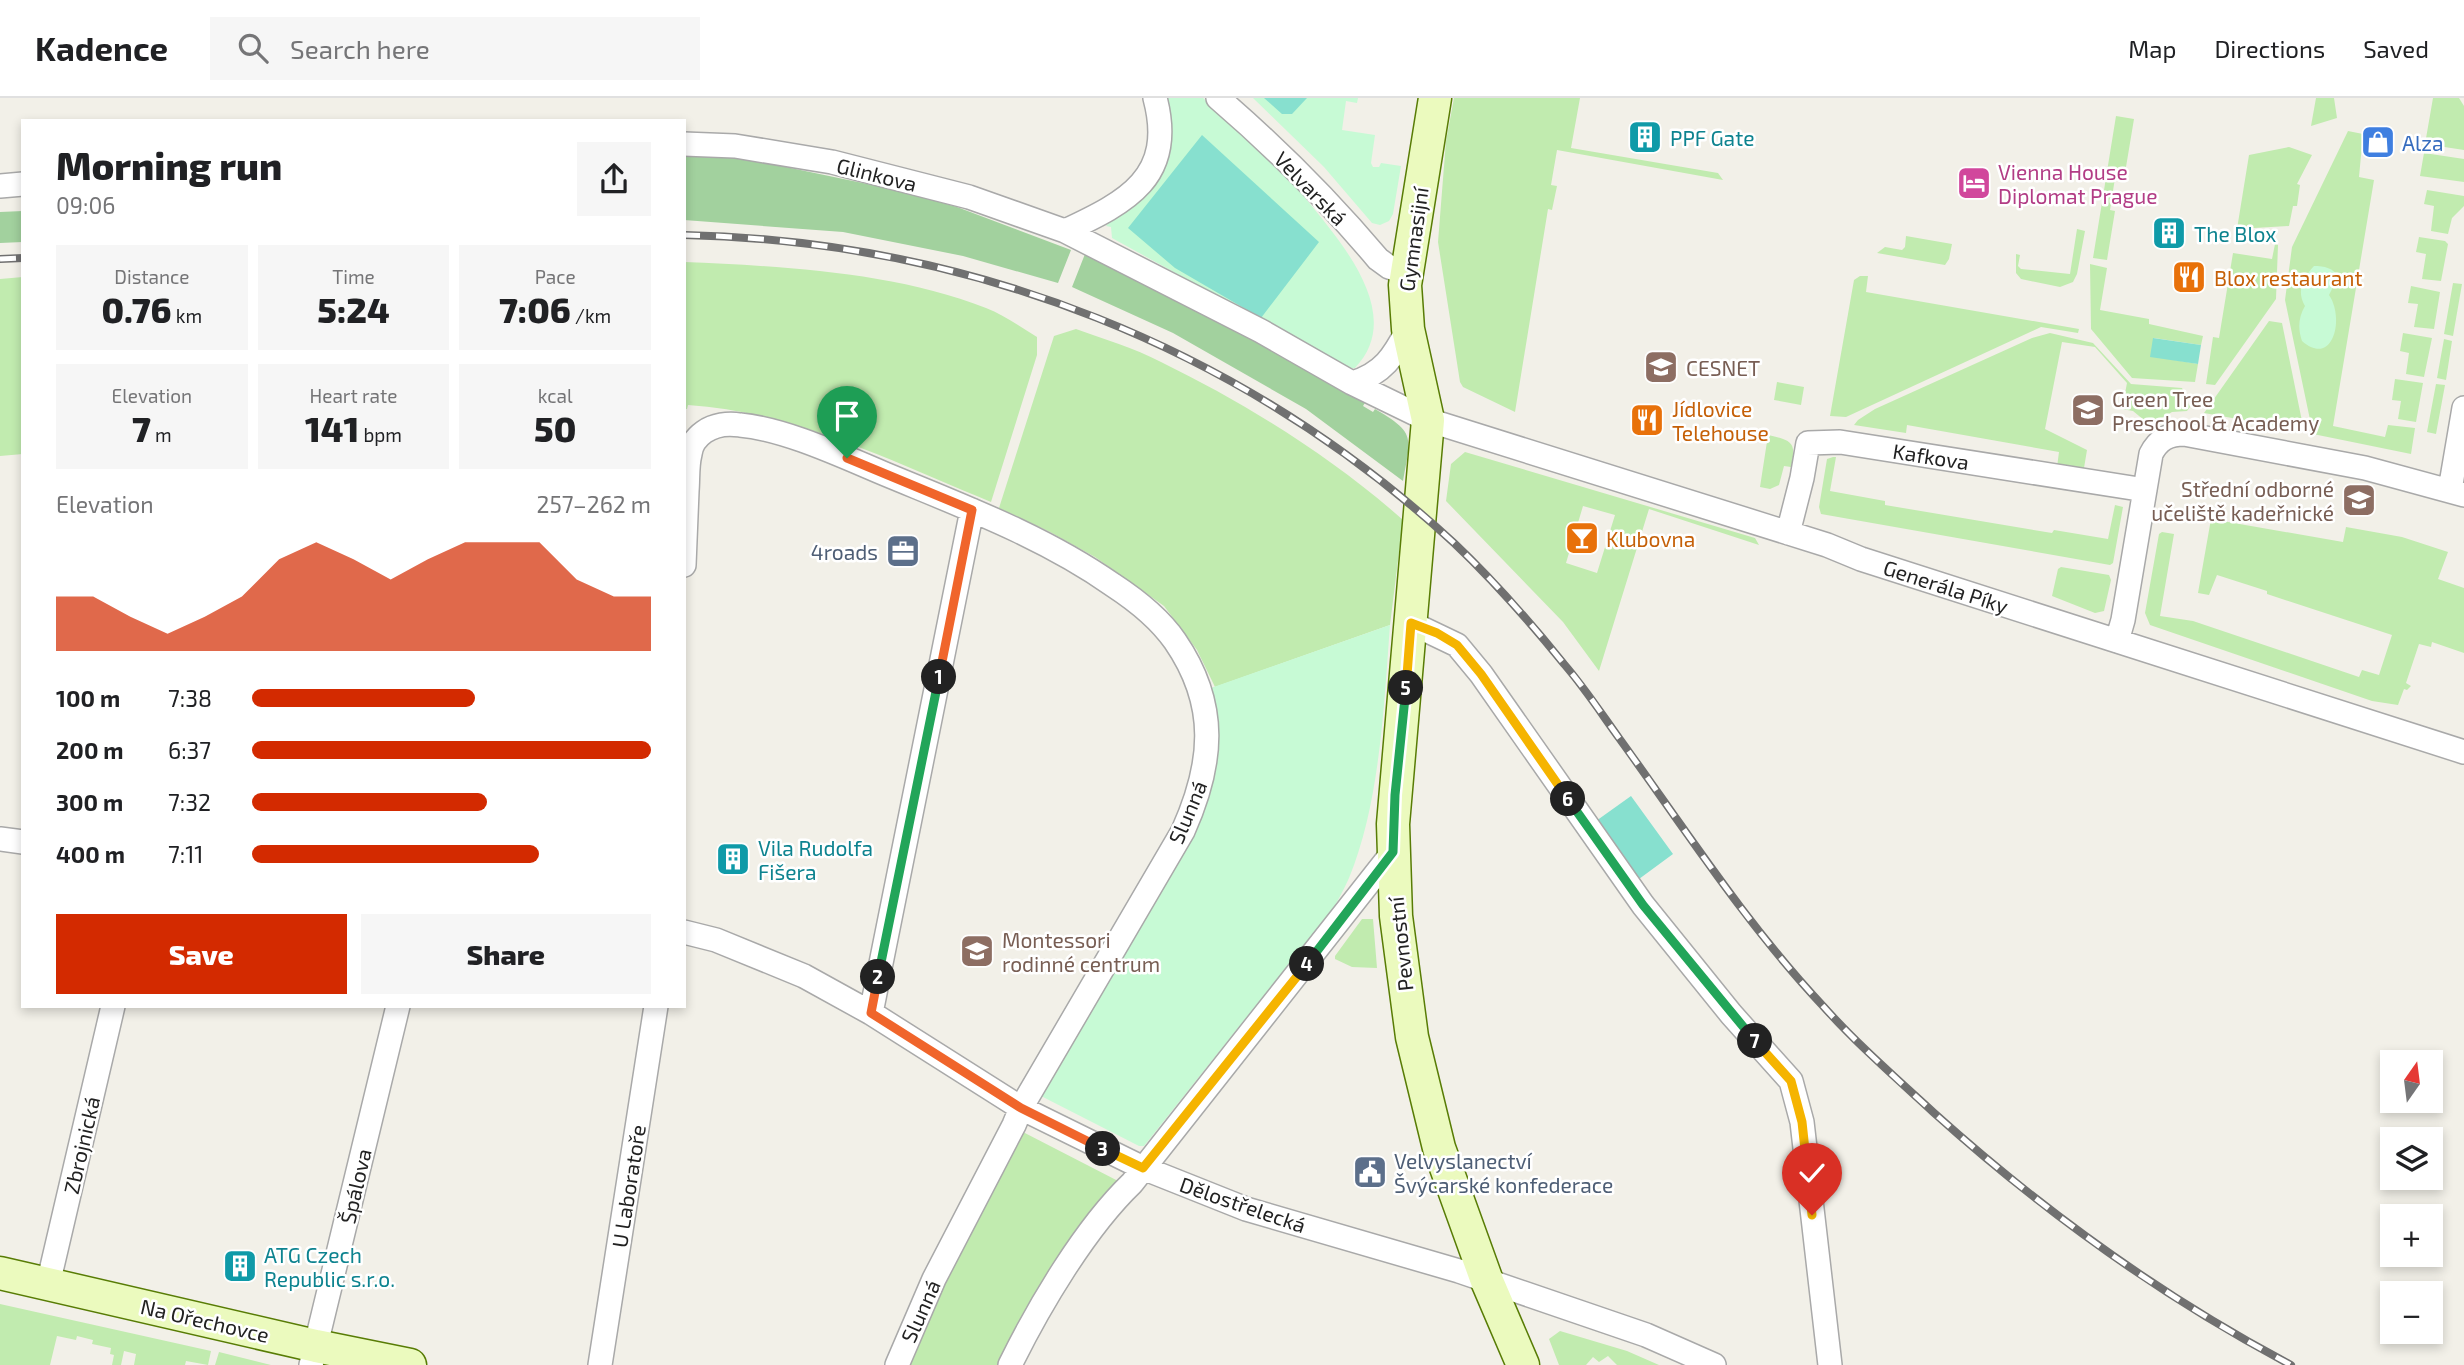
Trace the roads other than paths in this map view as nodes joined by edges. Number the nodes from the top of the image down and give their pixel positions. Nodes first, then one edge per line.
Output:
1 (1155, 98) edge
2 (1218, 98) edge
3 (1435, 98) edge
4 (686, 144) edge
5 (21, 184) edge
6 (0, 186) edge
7 (1065, 231) junction
8 (1406, 273) junction
9 (1408, 328) junction
10 (1352, 383) junction
11 (2464, 408) edge
12 (1427, 420) junction
13 (2145, 490) junction
14 (2457, 492) edge
15 (972, 510) junction
16 (686, 528) edge
17 (1788, 533) junction
18 (1411, 623) junction
19 (2117, 641) junction
20 (2464, 752) edge
21 (0, 839) edge
22 (21, 842) edge
23 (1393, 852) junction
24 (686, 933) edge
25 (113, 1008) edge
26 (398, 1008) edge
27 (656, 1008) edge
28 (871, 1013) junction
29 (1021, 1108) junction
30 (1143, 1168) junction
31 (0, 1273) edge
32 (1487, 1281) junction
33 (48, 1284) junction
34 (314, 1355) edge
35 (410, 1365) edge
36 (600, 1365) edge
37 (897, 1365) edge
38 (1010, 1365) edge
39 (1523, 1365) edge
40 (1714, 1365) edge
41 (1830, 1365) edge

1 - 7 street
2 - 8 street, Velvarská
3 - 8 street, Gymnasijní
4 - 7 street, Glinkova
5 - 6 street
7 - 10 street, Glinkova
8 - 9 street, Gymnasijní
9 - 10 street
9 - 12 street, Gymnasijní
10 - 12 street, Glinkova
11 - 14 street
12 - 17 street, Generála Píky
12 - 18 street, Pevnostní
13 - 14 street
13 - 17 street, Kafkova
13 - 19 street
15 - 16 street, Slunná
15 - 28 street
15 - 29 street, Slunná
17 - 19 street, Generála Píky
18 - 23 street, Pevnostní
18 - 41 street
19 - 20 street, Generála Píky
21 - 22 street
23 - 30 street
23 - 32 street, Pevnostní
24 - 28 street, Dělostřelecká
25 - 33 street, Zbrojnická
26 - 34 street, Špálova
27 - 36 street, U Laboratoře
28 - 29 street, Dělostřelecká
29 - 30 street, Dělostřelecká
29 - 37 street, Slunná
30 - 32 street, Dělostřelecká
30 - 38 street
31 - 33 street, Na Ořechovce
32 - 39 street, Pevnostní
32 - 40 street, Dělostřelecká
33 - 34 street, Na Ořechovce
34 - 35 street, Na Ořechovce

